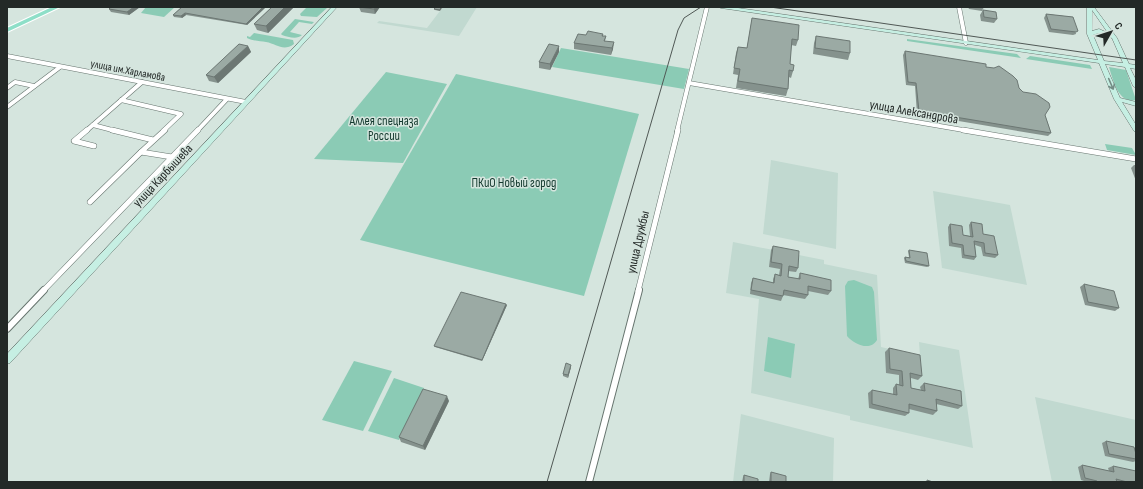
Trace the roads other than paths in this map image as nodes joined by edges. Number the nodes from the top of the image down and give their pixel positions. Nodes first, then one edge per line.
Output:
1 (57, 7) edge
2 (335, 7) edge
3 (707, 7) edge
4 (721, 7) edge
5 (959, 7) edge
6 (1090, 7) edge
7 (7, 30) edge
8 (1090, 34) junction
9 (1114, 38) junction
10 (966, 42) junction
11 (7, 56) edge
12 (1102, 62) junction
13 (1128, 66) junction
14 (60, 67) junction
15 (1136, 67) edge
16 (7, 80) edge
17 (15, 82) junction
18 (142, 82) junction
19 (689, 83) junction
20 (34, 86) junction
21 (1136, 86) edge
22 (7, 88) edge
23 (1117, 98) junction
24 (227, 99) junction
25 (121, 100) junction
26 (246, 102) junction
27 (1136, 104) edge
28 (7, 107) edge
29 (93, 125) junction
30 (1136, 130) edge
31 (153, 140) junction
32 (94, 146) dead end
33 (141, 152) junction
34 (172, 157) junction
35 (1136, 159) edge
36 (90, 202) dead end
37 (7, 329) edge
38 (7, 360) edge
39 (589, 482) edge

1 - 7 main road
2 - 26 street, улица Карбышева
3 - 19 street, улица Дружбы
4 - 10 street
5 - 10 street
6 - 8 street
6 - 9 street
8 - 9 street
8 - 12 street
9 - 13 street
10 - 12 street
11 - 14 street, улица им.Харламова
12 - 13 street
12 -> 23 street
13 - 15 street
13 - 21 street
14 - 18 street, улица им.Харламова
14 - 20 street
16 - 17 street
17 - 20 street
17 - 22 street
18 - 24 street, улица им.Харламова
18 - 25 street
19 - 35 street, улица Александрова
19 - 39 street, улица Дружбы
20 - 28 street
23 - 27 street
23 - 30 street
24 - 26 street, улица им.Харламова
24 - 34 street
25 - 29 street
25 - 31 street
26 - 38 street, улица Карбышева
29 - 31 street
29 - 32 street
31 - 33 street
33 - 34 street
33 - 36 street
34 - 37 street

